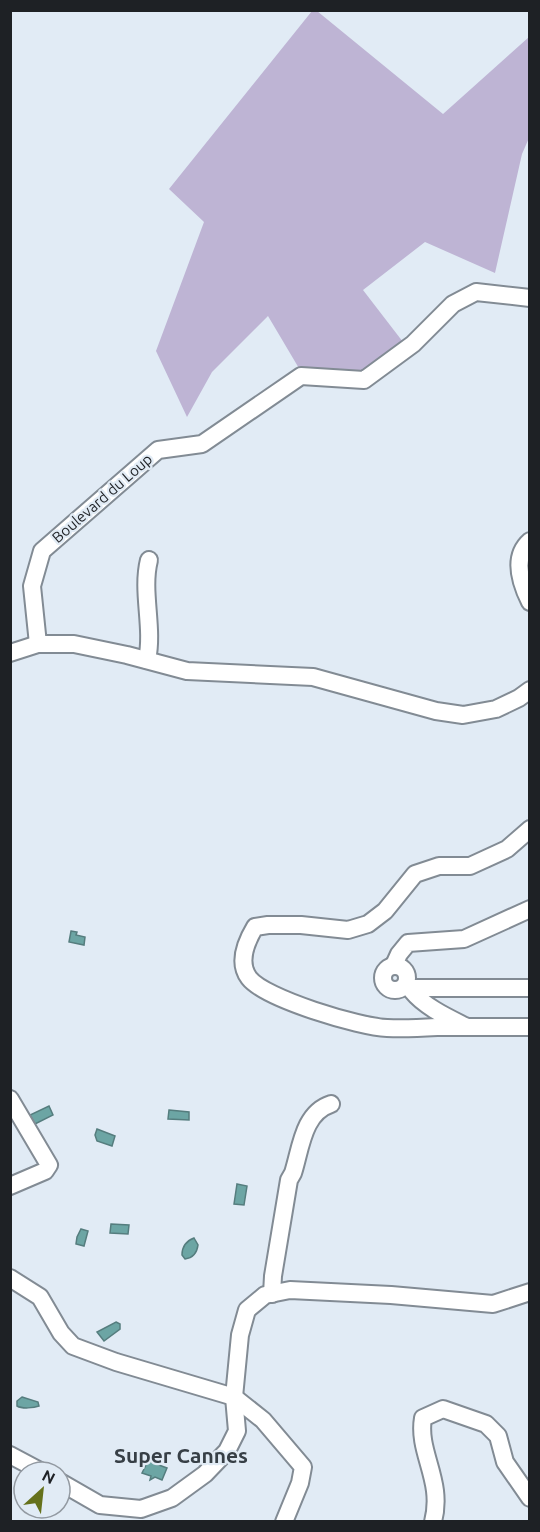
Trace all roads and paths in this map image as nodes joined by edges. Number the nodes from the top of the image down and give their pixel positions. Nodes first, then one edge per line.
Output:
1 (530, 298) edge
2 (530, 541) edge
3 (149, 560) dead end
4 (530, 602) edge
5 (38, 644) junction
6 (10, 653) edge
7 (147, 660) junction
8 (530, 690) edge
9 (530, 829) edge
10 (530, 909) edge
11 (407, 988) junction
12 (530, 988) edge
13 (466, 1027) junction
14 (530, 1027) edge
15 (10, 1099) edge
16 (331, 1104) dead end
17 (10, 1186) edge
18 (10, 1278) edge
19 (530, 1292) edge
20 (272, 1294) junction
21 (234, 1397) junction
22 (72, 1489) edge
23 (530, 1498) edge
24 (284, 1521) edge
25 (433, 1521) edge

1 - 5 street, Boulevard du Loup
2 - 4 street
3 - 7 street
5 - 6 street
5 - 7 street
7 - 8 street
9 - 13 street
10 - 11 street
11 - 12 street
11 - 13 street
13 - 14 street
15 - 17 street
16 - 20 street
18 - 21 street
19 - 20 street
20 - 21 street
21 - 22 street
21 - 24 street
23 - 25 street

